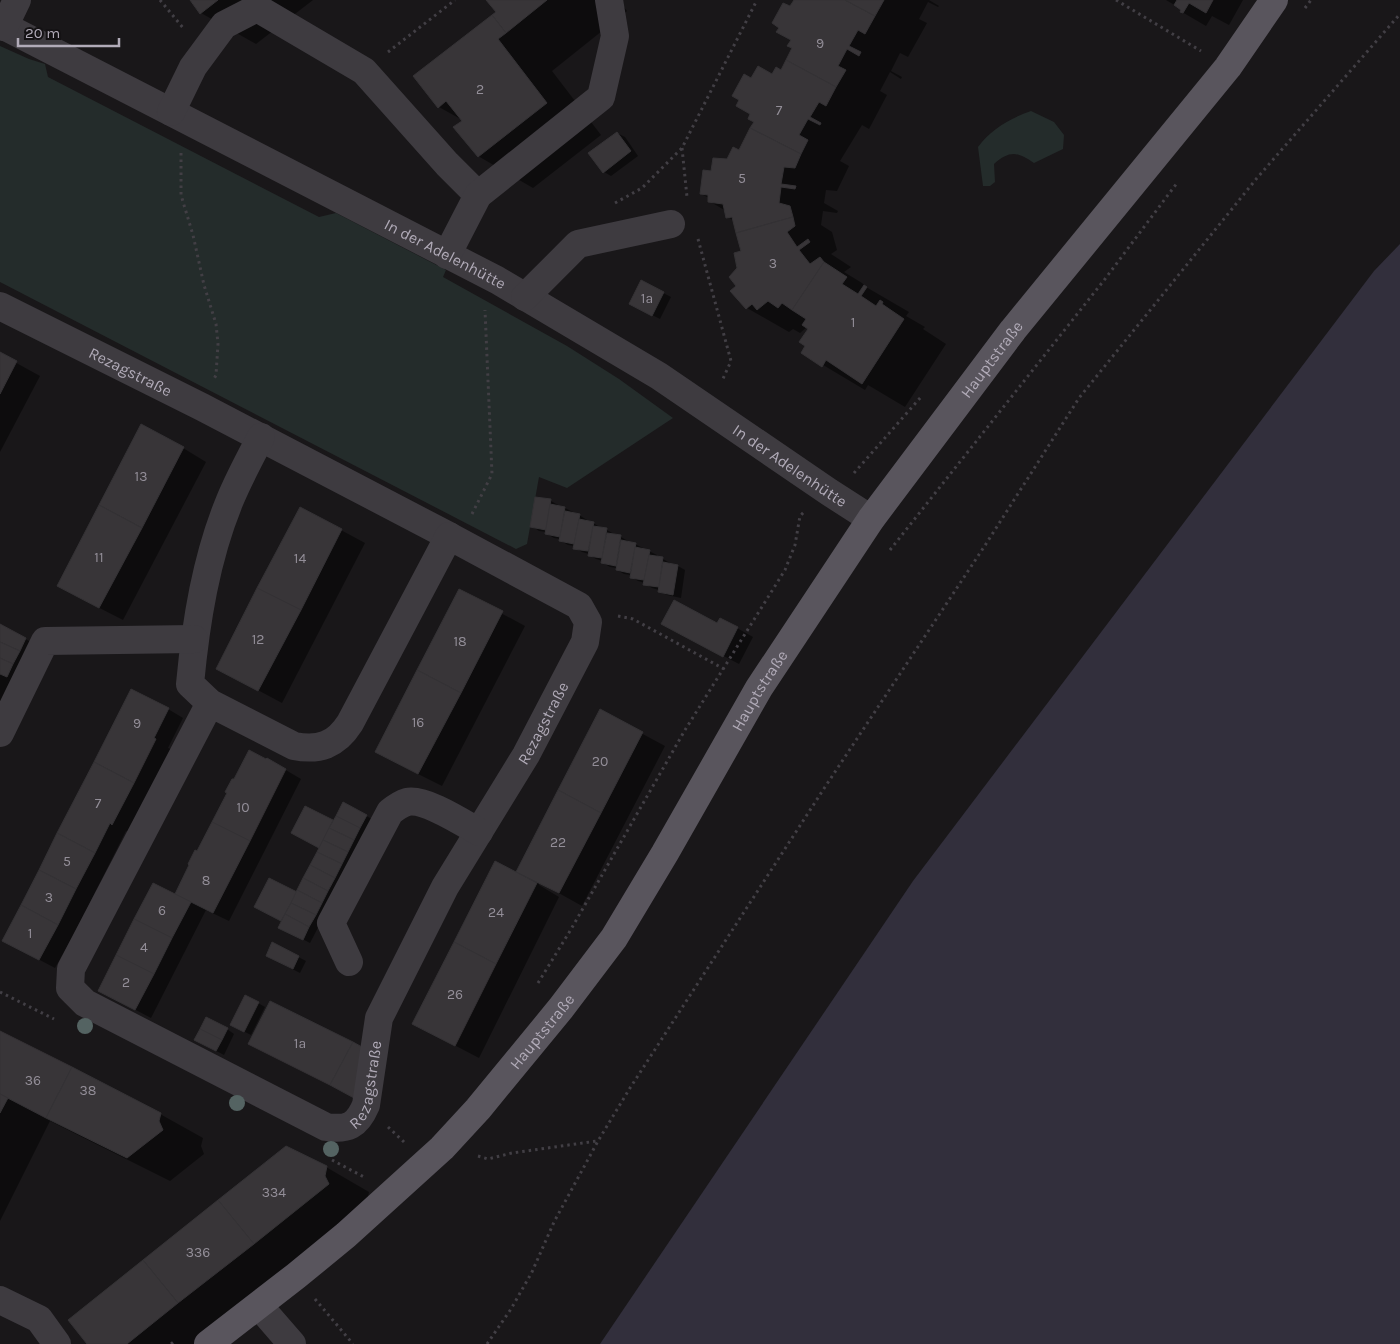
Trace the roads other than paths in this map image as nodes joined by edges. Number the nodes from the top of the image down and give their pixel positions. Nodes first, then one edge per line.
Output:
1 (17, 0) edge
2 (609, 0) edge
3 (1274, 0) edge
4 (2, 26) edge
5 (178, 116) junction
6 (478, 195) junction
7 (670, 224) dead end
8 (448, 255) junction
9 (525, 297) junction
10 (0, 306) edge
11 (261, 437) junction
12 (871, 519) junction
13 (454, 539) junction
14 (194, 639) junction
15 (210, 703) junction
16 (0, 733) edge
17 (479, 832) junction
18 (349, 962) dead end
19 (0, 1300) edge
20 (259, 1306) junction
21 (57, 1344) edge
22 (208, 1344) edge
23 (292, 1344) edge

1 - 4 street
2 - 6 street
3 - 12 main road, Hauptstraße
4 - 5 street, In der Adelenhütte
5 - 6 street
5 - 8 street, In der Adelenhütte
6 - 8 street
7 - 9 street
8 - 9 street, In der Adelenhütte
9 - 12 street, In der Adelenhütte
10 - 11 street, Rezagstraße
11 - 13 street, Rezagstraße
11 - 14 street
12 - 20 main road, Hauptstraße
13 - 15 street
13 - 17 street, Rezagstraße
14 - 15 street
14 - 16 street
15 - 17 street, Rezagstraße
17 - 18 street
19 - 21 street
20 - 22 main road, Hauptstraße
20 - 23 street

